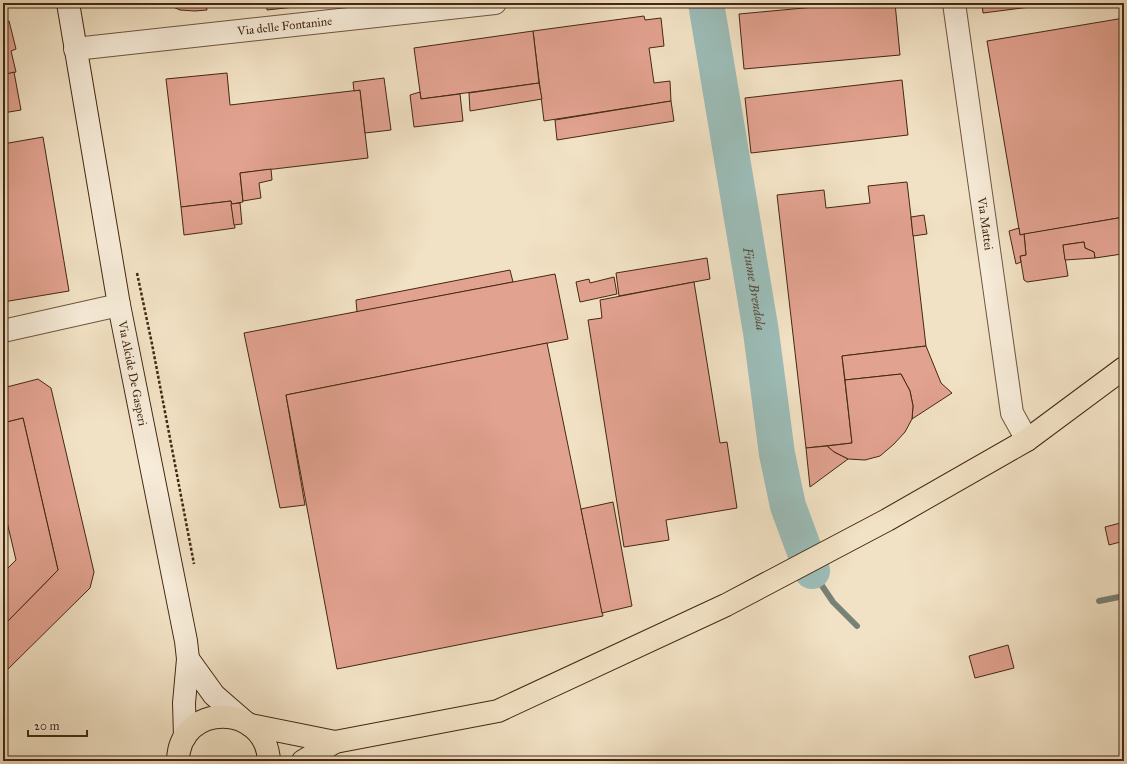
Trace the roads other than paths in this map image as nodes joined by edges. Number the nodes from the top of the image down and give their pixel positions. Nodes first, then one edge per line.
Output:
1 (68, 3) edge
2 (494, 3) edge
3 (954, 3) edge
4 (75, 49) junction
5 (119, 305) junction
6 (3, 331) edge
7 (1124, 368) edge
8 (1027, 440) junction
9 (188, 659) junction
10 (248, 724) junction
11 (335, 742) junction
12 (177, 753) edge
13 (269, 761) edge
14 (303, 761) edge

1 - 4 street, Via Alcide De Gasperi
2 - 4 street, Via delle Fontanine
3 - 8 street, Via Mattei
4 - 5 street, Via Alcide De Gasperi
5 - 6 street
5 - 9 street, Via Alcide De Gasperi
7 - 8 main road
8 - 11 main road
9 - 10 street, Via Alcide De Gasperi
9 - 12 street
10 - 11 main road
10 - 12 main road
10 - 13 main road
11 - 14 main road

